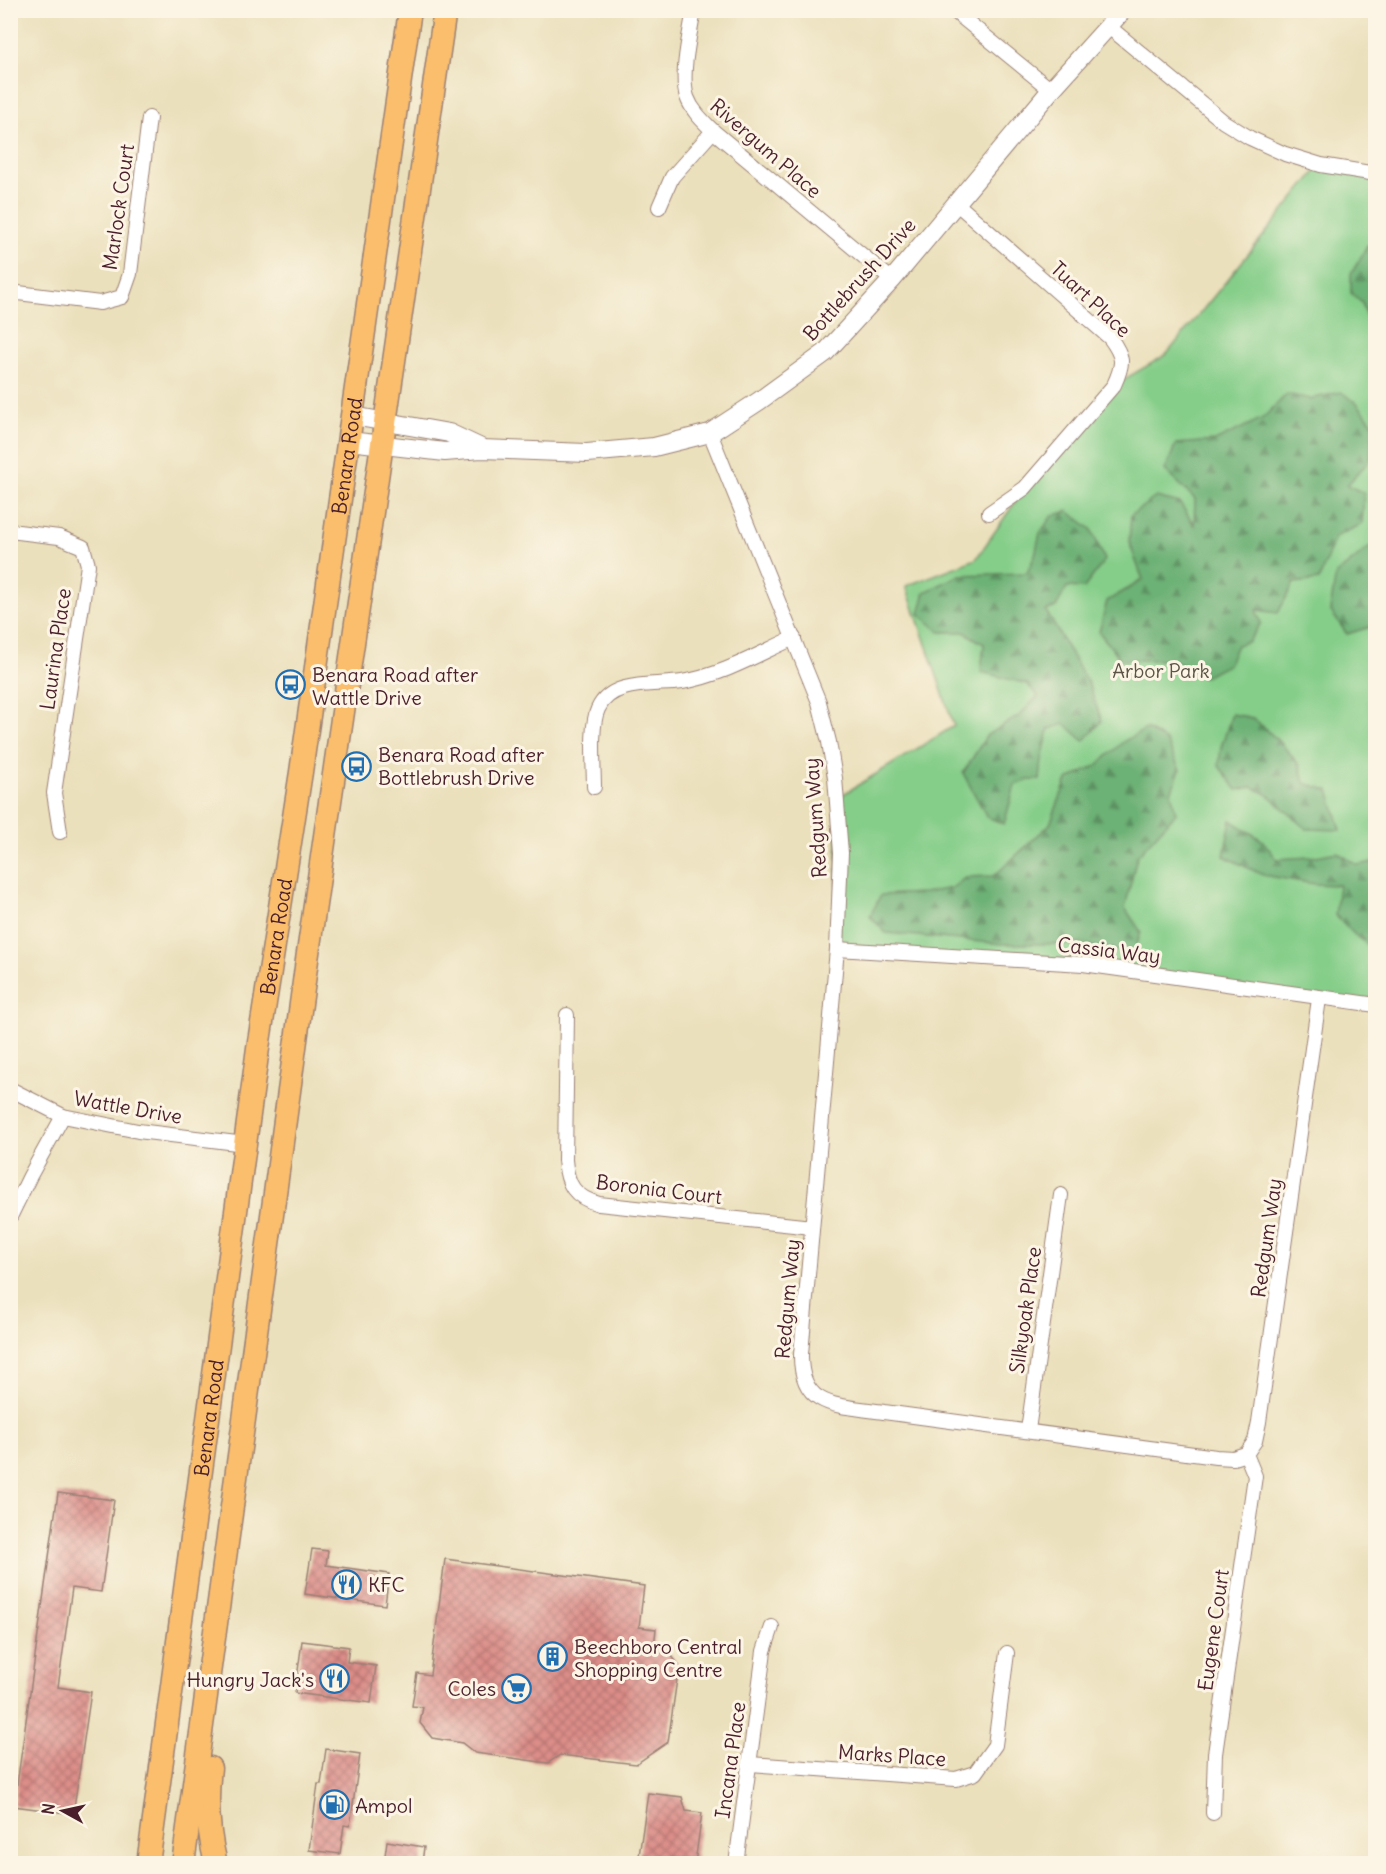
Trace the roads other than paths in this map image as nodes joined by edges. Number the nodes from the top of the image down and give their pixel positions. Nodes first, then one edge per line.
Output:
1 (410, 10) edge
2 (445, 10) edge
3 (694, 10) edge
4 (953, 10) edge
5 (1123, 10) edge
6 (1108, 27) junction
7 (1051, 90) junction
8 (149, 117) dead end
9 (713, 131) junction
10 (1376, 174) edge
11 (956, 203) junction
12 (659, 207) dead end
13 (892, 280) junction
14 (10, 292) edge
15 (352, 416) junction
16 (384, 420) junction
17 (710, 433) junction
18 (349, 441) junction
19 (381, 446) junction
20 (482, 449) junction
21 (989, 513) dead end
22 (10, 531) edge
23 (794, 638) junction
24 (301, 772) junction
25 (333, 776) junction
26 (594, 788) dead end
27 (60, 832) dead end
28 (837, 949) junction
29 (1319, 999) junction
30 (1376, 1005) edge
31 (567, 1015) dead end
32 (10, 1089) edge
33 (63, 1116) junction
34 (245, 1144) junction
35 (281, 1149) junction
36 (1061, 1195) dead end
37 (10, 1217) edge
38 (812, 1227) junction
39 (1028, 1430) junction
40 (1246, 1454) junction
41 (211, 1532) junction
42 (772, 1627) dead end
43 (1007, 1653) dead end
44 (175, 1669) junction
45 (212, 1703) junction
46 (750, 1764) junction
47 (1213, 1813) dead end
48 (148, 1863) edge
49 (183, 1863) edge
50 (216, 1863) edge
51 (736, 1863) edge

1 - 15 main road, Benara Road
2 - 16 main road, Benara Road
3 - 9 street, Rivergum Place
4 - 7 street
5 - 6 street, Bottlebrush Drive
6 - 7 street, Bottlebrush Drive
6 - 10 street
7 - 11 street, Bottlebrush Drive
8 - 14 street, Marlock Court
9 - 12 street
9 - 13 street, Rivergum Place
11 - 13 street, Bottlebrush Drive
11 - 21 street, Tuart Place
13 - 17 street, Bottlebrush Drive
15 - 16 street, Bottlebrush Drive
15 - 18 main road, Benara Road
16 - 19 main road, Benara Road
16 - 20 street, Bottlebrush Drive
17 - 20 street, Bottlebrush Drive
17 - 23 street, Redgum Way
18 - 19 street, Bottlebrush Drive
18 - 24 main road, Benara Road
19 - 20 street, Bottlebrush Drive
19 - 25 main road, Benara Road
22 - 27 street, Laurina Place
23 - 26 street
23 - 28 street, Redgum Way
24 - 25 main road
24 - 34 main road, Benara Road
25 - 35 main road, Benara Road
28 - 29 street, Cassia Way
28 - 38 street, Redgum Way
29 - 30 street, Cassia Way
29 - 40 street, Redgum Way
31 - 38 street, Boronia Court
32 - 33 street, Wattle Drive
33 - 34 street, Wattle Drive
33 - 37 street
34 - 35 main road
34 - 41 main road, Benara Road
35 - 41 main road, Benara Road
36 - 39 street, Silkyoak Place
38 - 39 street, Redgum Way
39 - 40 street, Redgum Way
40 - 47 street, Eugene Court
41 - 44 main road, Benara Road
41 - 45 main road, Benara Road
42 - 46 street, Incana Place
43 - 46 street, Marks Place
44 - 45 main road
44 - 48 main road, Benara Road
45 - 49 main road
45 - 50 main road
46 - 51 street, Incana Place

